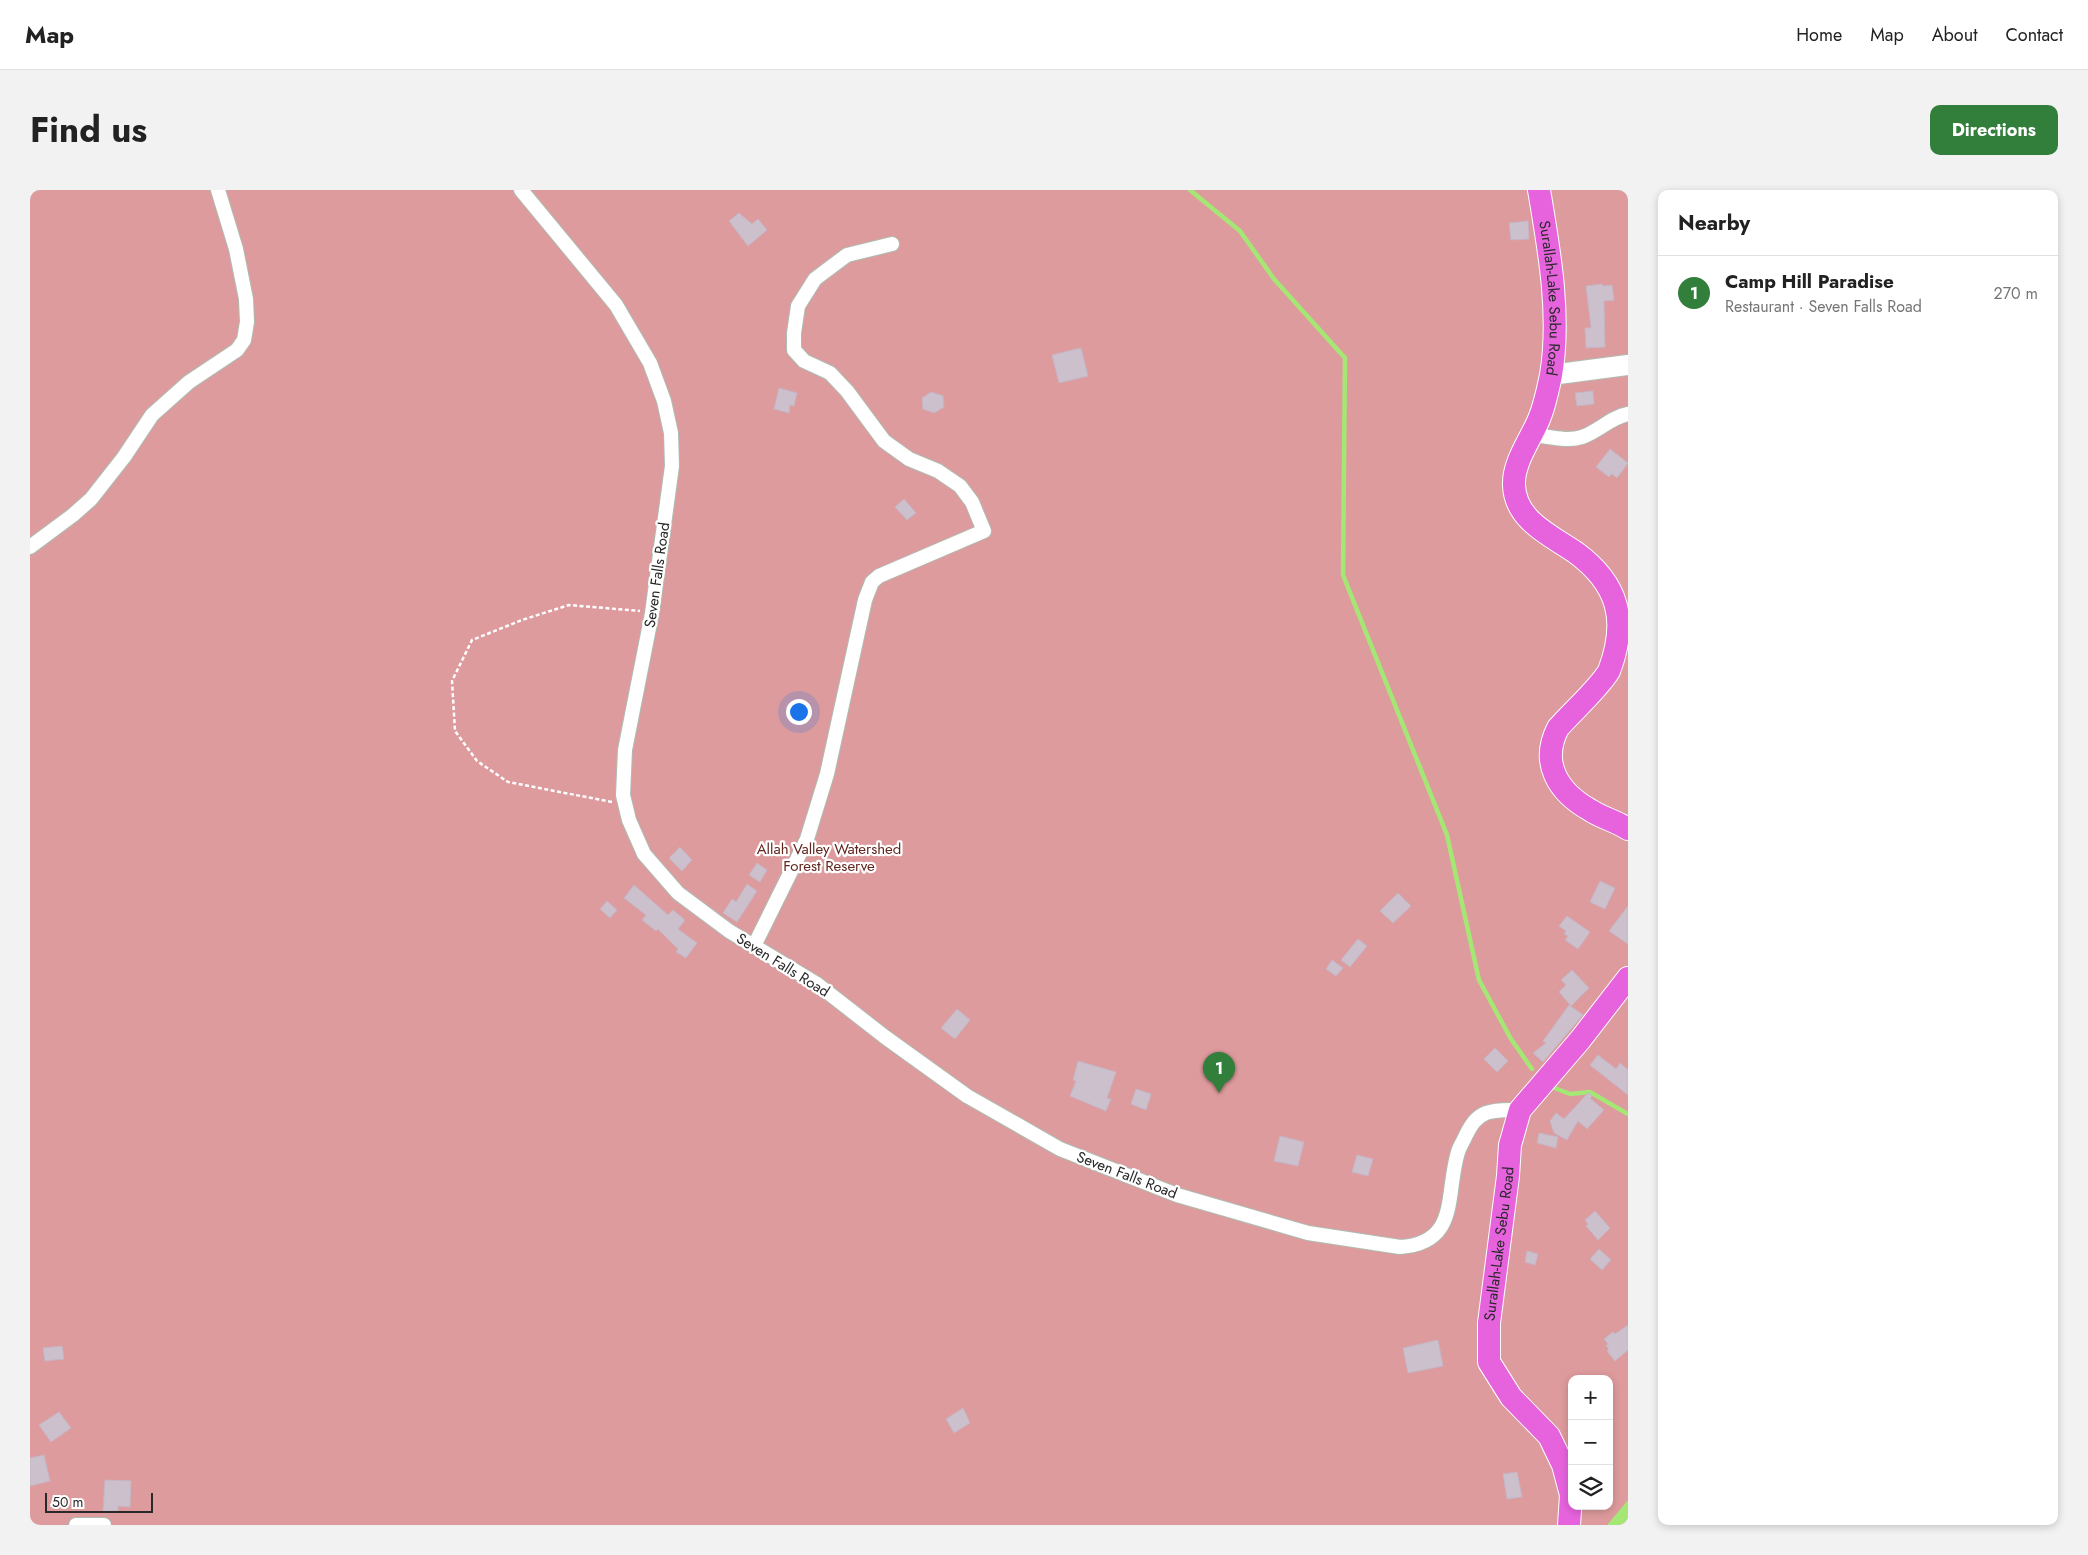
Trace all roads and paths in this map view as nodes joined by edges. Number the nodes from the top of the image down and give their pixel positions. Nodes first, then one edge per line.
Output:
1 (218, 190) edge
2 (521, 190) edge
3 (1539, 190) edge
4 (892, 244) dead end
5 (1628, 365) edge
6 (1551, 375) junction
7 (1628, 414) edge
8 (1532, 435) junction
9 (30, 547) edge
10 (652, 613) junction
11 (625, 805) junction
12 (1628, 829) edge
13 (754, 946) junction
14 (1628, 978) edge
15 (1520, 1110) junction
16 (76, 1525) edge
17 (104, 1525) edge
18 (1569, 1525) edge

1 - 9 street
2 - 10 street, Seven Falls Road
3 - 6 main road, Surallah-Lake Sebu Road
4 - 13 street
5 - 6 street
6 - 8 main road, Surallah-Lake Sebu Road
7 - 8 street
8 - 12 main road, Surallah-Lake Sebu Road
10 - 11 street, Seven Falls Road
10 - 11 path
11 - 13 street, Seven Falls Road
13 - 15 street, Seven Falls Road
14 - 15 main road, Surallah-Lake Sebu Road
15 - 18 main road, Surallah-Lake Sebu Road
16 - 17 street

